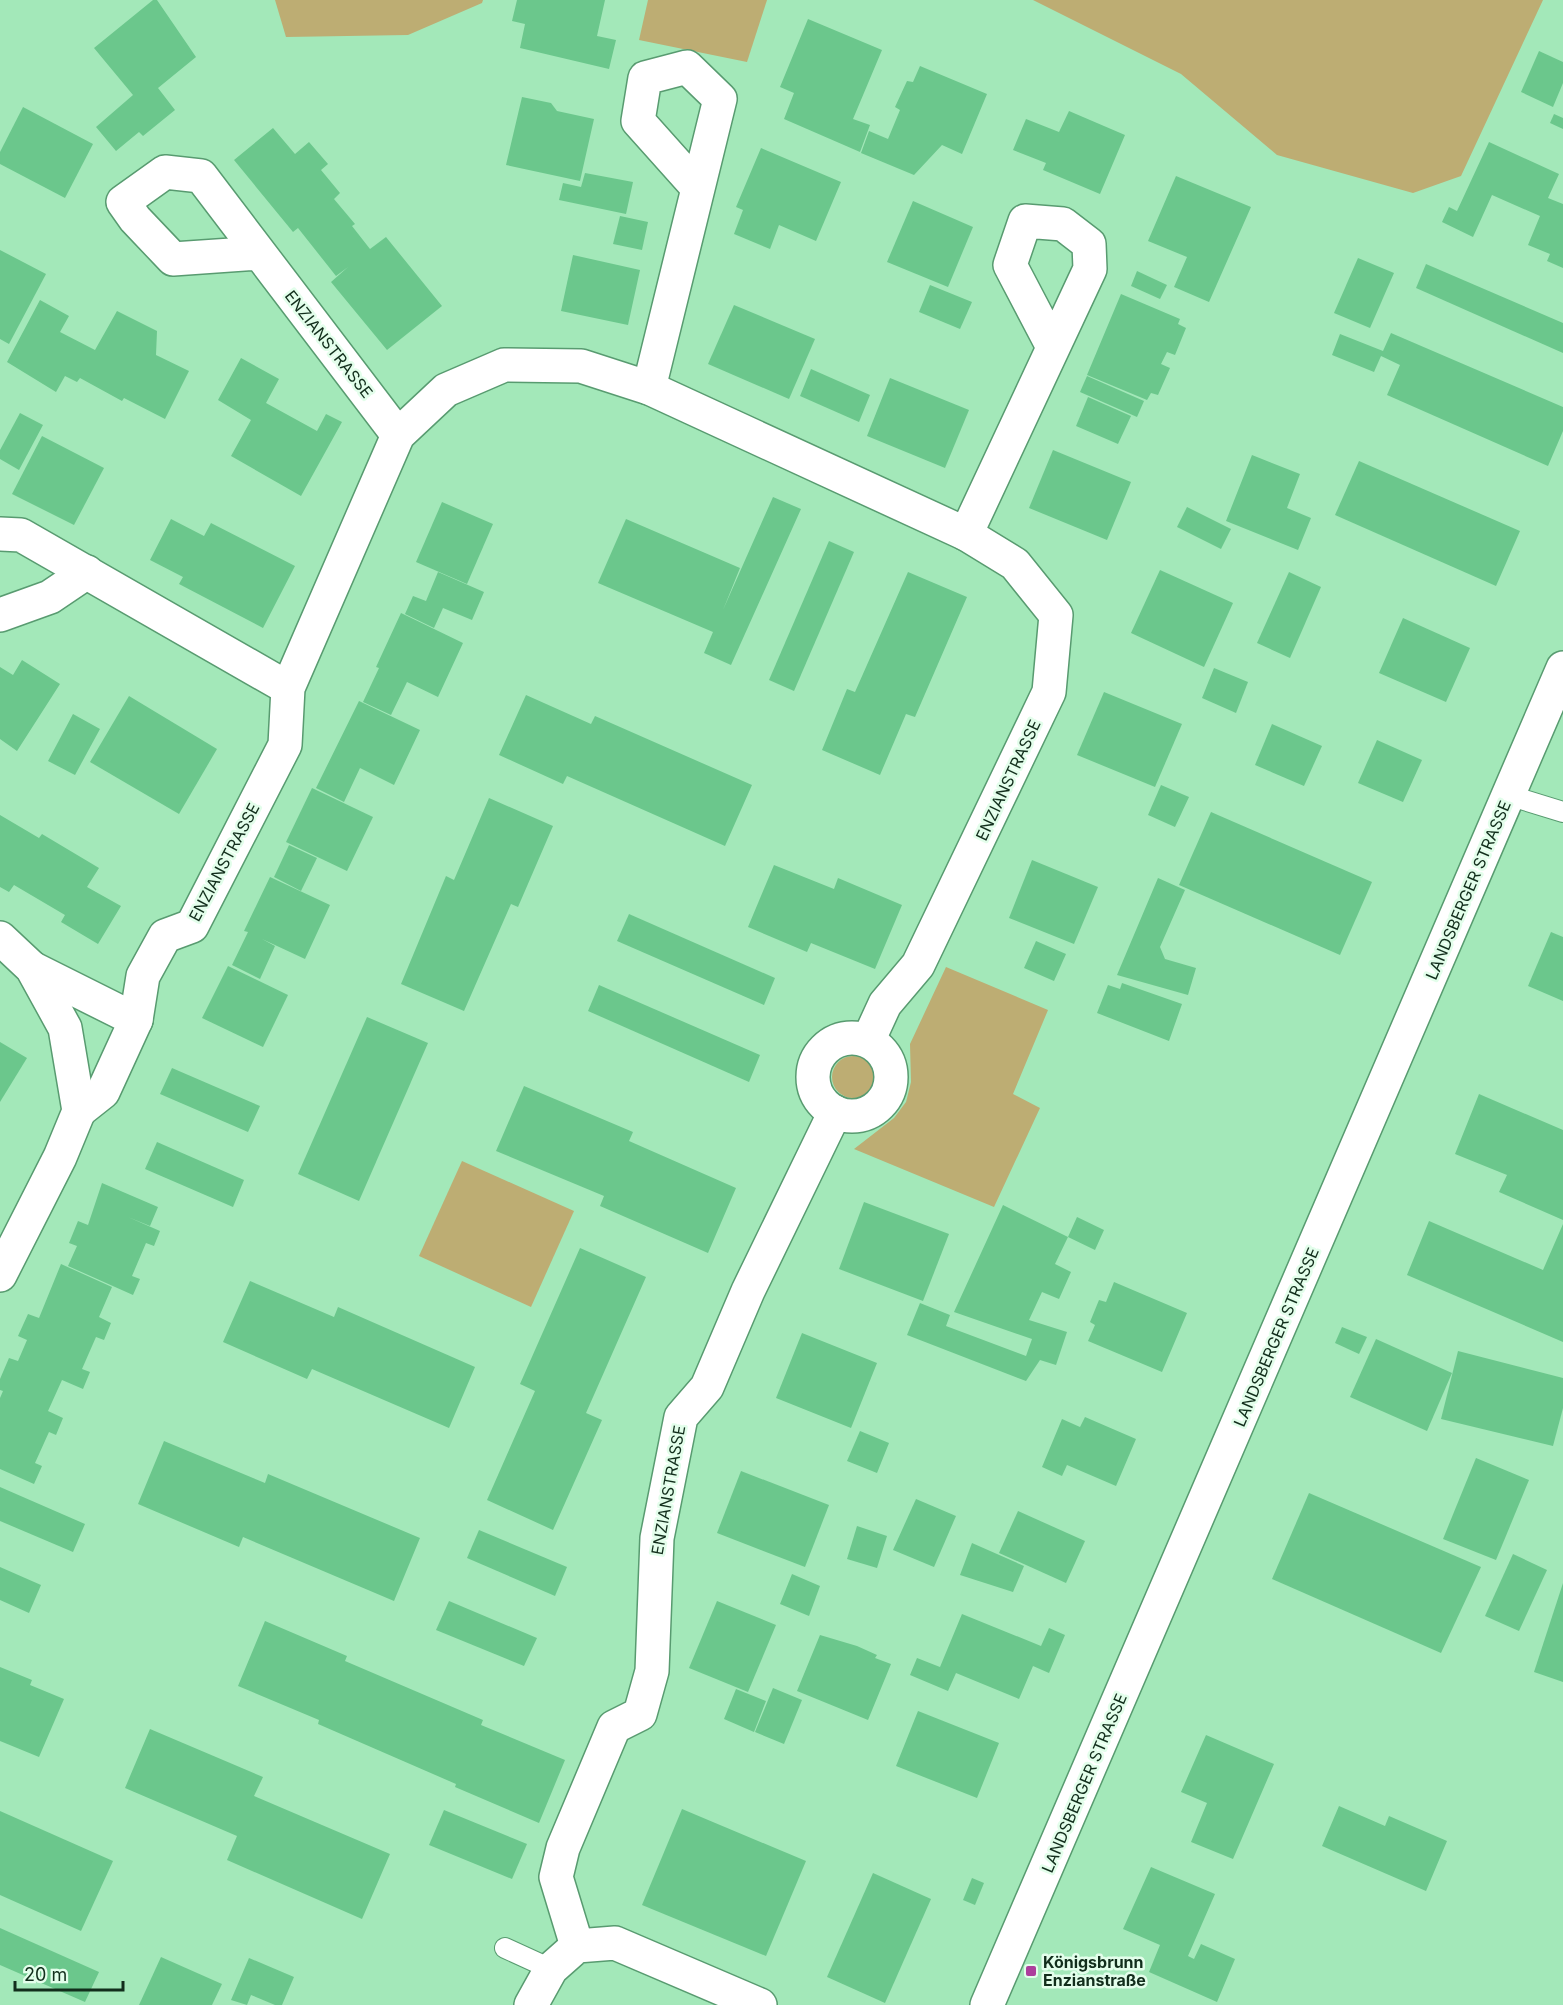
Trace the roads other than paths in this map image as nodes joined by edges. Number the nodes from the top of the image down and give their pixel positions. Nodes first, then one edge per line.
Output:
1 (698, 186) dead end
2 (259, 253) dead end
3 (1053, 348) dead end
4 (649, 388) junction
5 (399, 435) junction
6 (0, 534) edge
7 (966, 534) junction
8 (87, 572) junction
9 (0, 615) edge
10 (1563, 668) edge
11 (288, 688) junction
12 (1508, 795) junction
13 (1563, 812) edge
14 (0, 938) edge
15 (32, 968) junction
16 (136, 1020) junction
17 (868, 1041) junction
18 (79, 1111) junction
19 (835, 1112) junction
20 (0, 1275) edge
21 (577, 1946) junction
22 (505, 1948) dead end
23 (551, 1969) junction
24 (531, 2005) edge
25 (760, 2005) edge
26 (987, 2005) edge

1 - 4 street
2 - 5 street, ENZIANSTRASSE
3 - 7 street
4 - 5 street, ENZIANSTRASSE
4 - 7 street, ENZIANSTRASSE
5 - 11 street, ENZIANSTRASSE
6 - 8 street
7 - 17 street, ENZIANSTRASSE
8 - 9 street
8 - 11 street
10 - 12 street, LANDSBERGER STRASSE
11 - 16 street, ENZIANSTRASSE
12 - 13 lane
12 - 26 street, LANDSBERGER STRASSE
14 - 15 street
15 - 16 street
15 - 18 street
16 - 18 street, ENZIANSTRASSE
17 - 19 street
17 - 19 street
18 - 20 street
19 - 21 street, ENZIANSTRASSE
21 - 23 street
21 - 25 street
22 - 23 lane
23 - 24 street

